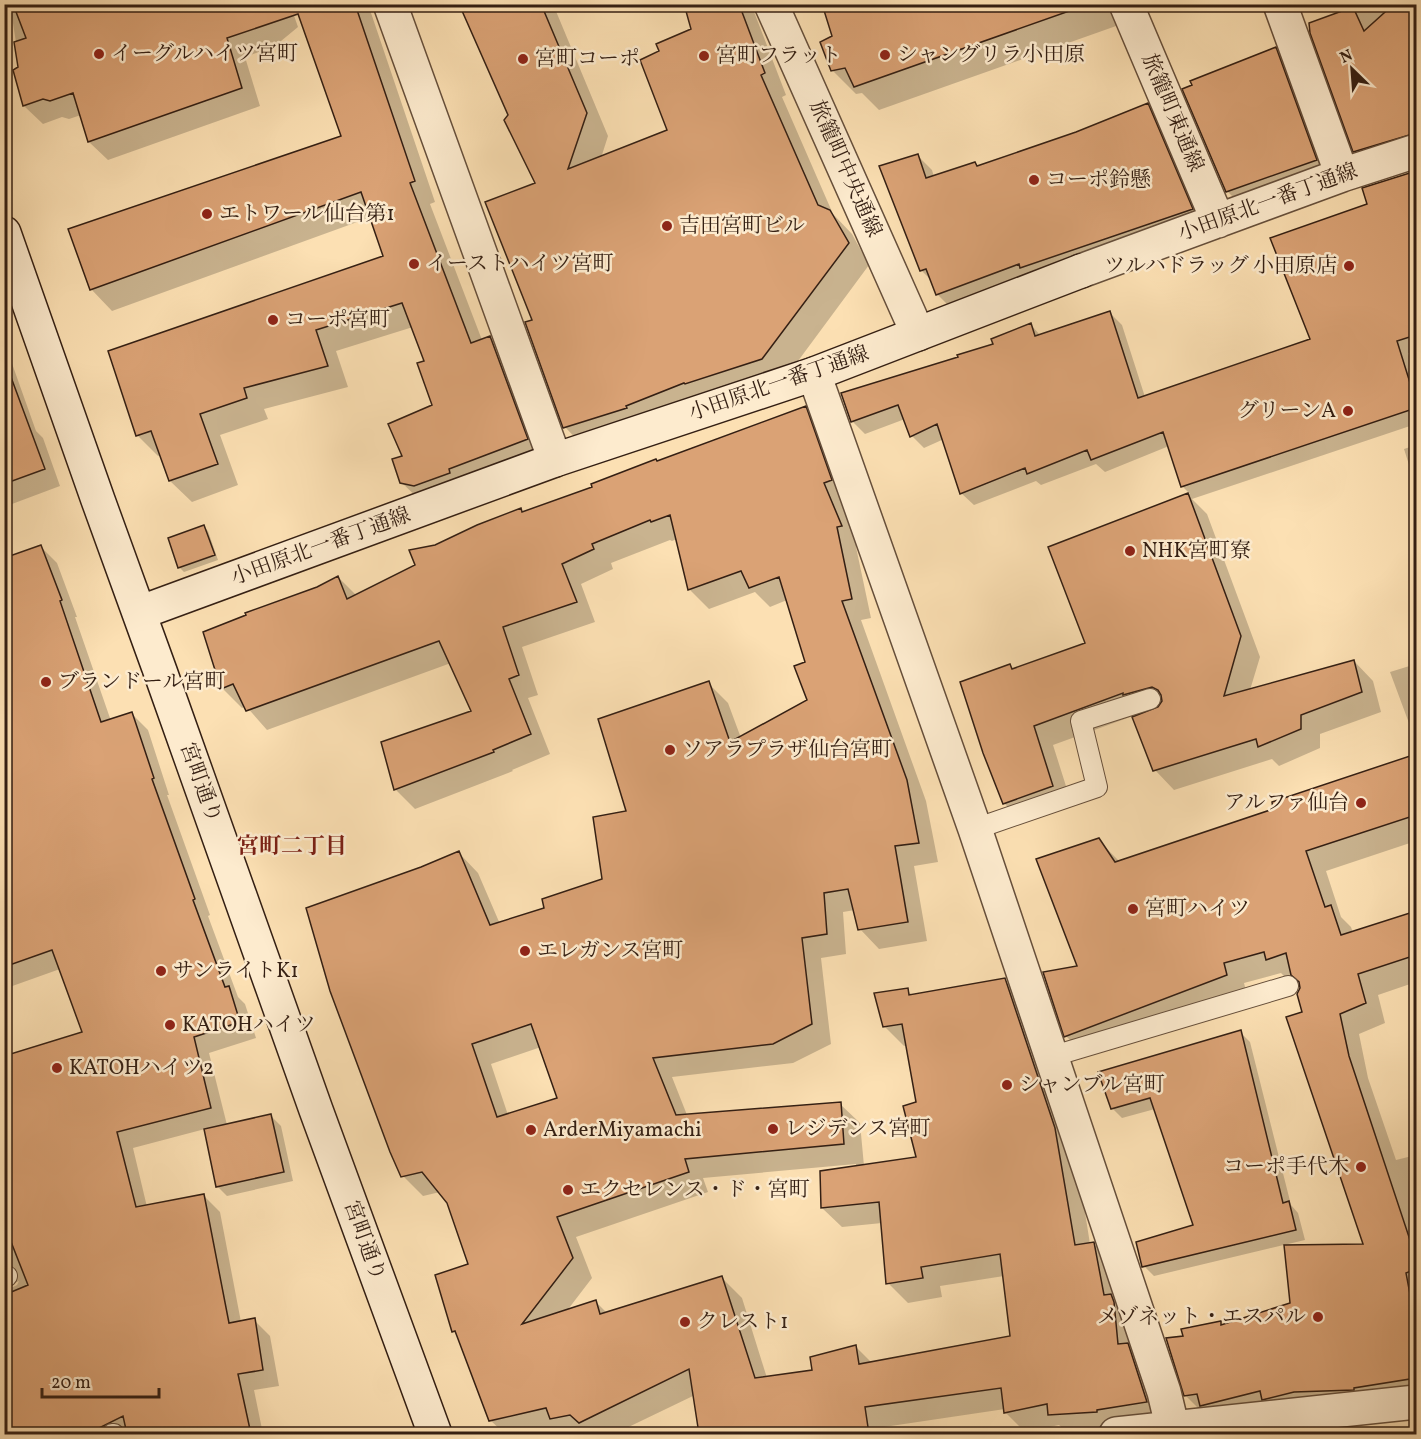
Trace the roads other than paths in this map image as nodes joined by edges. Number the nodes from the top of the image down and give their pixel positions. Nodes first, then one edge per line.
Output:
1 (390, 4) edge
2 (771, 4) edge
3 (1126, 4) edge
4 (1280, 4) edge
5 (1416, 151) edge
6 (1342, 175) junction
7 (1218, 221) junction
8 (4, 233) edge
9 (918, 334) junction
10 (814, 374) junction
11 (555, 460) junction
12 (139, 613) junction
13 (1150, 699) dead end
14 (975, 829) junction
15 (1288, 986) dead end
16 (1050, 1057) junction
17 (1416, 1402) edge
18 (1173, 1431) edge
19 (435, 1434) edge
20 (1116, 1434) edge

1 - 11 street
2 - 9 street, 旅籠町中央通線
3 - 7 street, 旅籠町東通線
4 - 6 street
5 - 6 street, 小田原北一番丁通線
6 - 7 street, 小田原北一番丁通線
7 - 9 street, 小田原北一番丁通線
8 - 12 street, 宮町通り
9 - 10 street, 小田原北一番丁通線
10 - 11 street, 小田原北一番丁通線
10 - 14 street
11 - 12 street, 小田原北一番丁通線
12 - 19 street, 宮町通り
13 - 14 lane
14 - 16 street
15 - 16 lane
16 - 18 street
17 - 18 street
18 - 20 street

